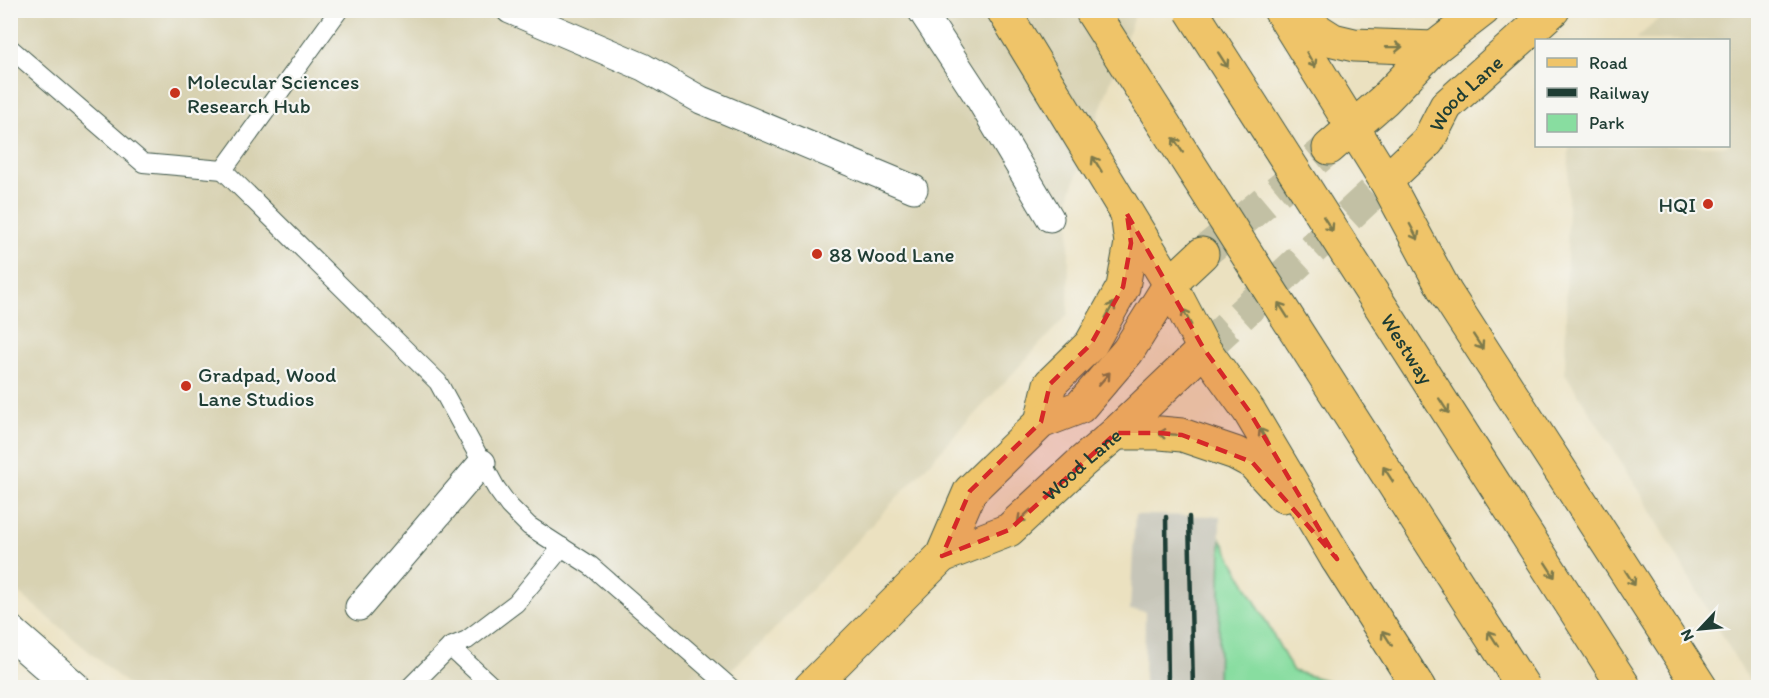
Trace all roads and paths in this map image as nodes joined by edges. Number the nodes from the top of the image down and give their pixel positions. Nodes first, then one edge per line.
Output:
1 (339, 10) edge
2 (510, 10) edge
3 (921, 10) edge
4 (1003, 10) edge
5 (1092, 10) edge
6 (1191, 10) edge
7 (1280, 10) edge
8 (1286, 10) edge
9 (1483, 10) edge
10 (1553, 10) edge
11 (10, 48) edge
12 (1434, 48) junction
13 (1354, 127) junction
14 (1329, 148) tunnel mouth
15 (223, 170) junction
16 (1386, 181) junction
17 (914, 189) dead end
18 (1127, 214) junction
19 (1050, 218) dead end
20 (1202, 254) tunnel mouth
21 (1170, 284) junction
22 (1204, 349) junction
23 (1041, 422) junction
24 (1116, 434) junction
25 (482, 463) junction
26 (562, 547) junction
27 (942, 556) junction
28 (1337, 559) junction
29 (359, 607) dead end
30 (10, 632) edge
31 (450, 647) junction
32 (74, 687) edge
33 (409, 687) edge
34 (494, 687) edge
35 (731, 687) edge
36 (810, 687) edge
37 (1419, 687) edge
38 (1524, 687) edge
39 (1625, 687) edge
40 (1701, 687) edge

1 - 15 lane
2 - 17 street
3 - 19 street
18 -> 4 main road
38 -> 5 main road, bridge
6 -> 39 main road, Westway, bridge
7 -> 13 main road
8 -> 12 main road
9 - 12 main road
10 - 16 main road, Wood Lane
11 - 15 lane
12 - 13 main road
13 - 14 main road
13 - 16 main road
15 - 25 lane
16 -> 40 main road
18 - 21 main road
23 -> 18 main road
20 - 21 main road, Wood Lane
22 -> 21 main road
23 -> 21 main road, Wood Lane
22 - 24 main road, Wood Lane
28 -> 22 main road
23 - 27 main road, Wood Lane
24 -> 27 main road, Wood Lane
28 -> 24 main road
25 - 26 lane
25 - 29 street
26 - 31 lane
26 - 35 lane
27 - 36 main road, Wood Lane
37 -> 28 main road
30 - 32 street
31 - 33 lane
31 - 34 lane

